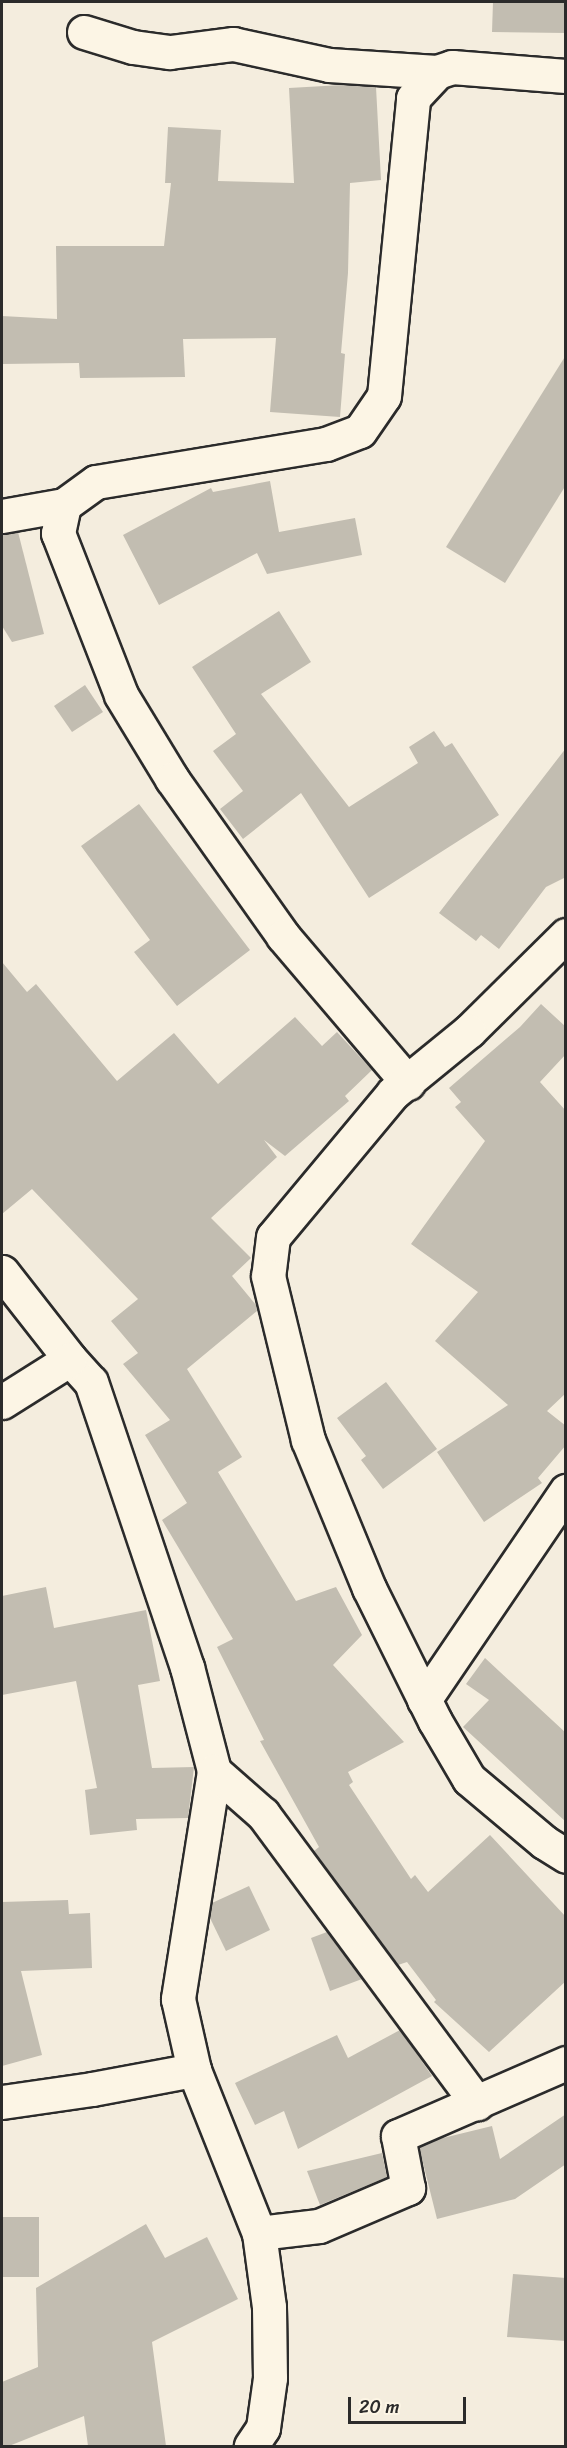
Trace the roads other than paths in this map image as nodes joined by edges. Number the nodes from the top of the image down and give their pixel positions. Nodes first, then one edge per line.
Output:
1 (84, 32) dead end
2 (437, 72) junction
3 (566, 76) edge
4 (64, 505) junction
5 (2, 516) edge
6 (566, 935) edge
7 (408, 1083) junction
8 (2, 1272) edge
9 (70, 1359) junction
10 (2, 1402) edge
11 (566, 1491) edge
12 (424, 1700) junction
13 (214, 1771) junction
14 (566, 1856) edge
15 (566, 2063) edge
16 (194, 2070) junction
17 (2, 2102) edge
18 (477, 2103) junction
19 (259, 2233) junction
20 (251, 2446) edge

1 - 2 street
2 - 3 street
2 - 4 street
4 - 5 street
4 - 7 street
6 - 7 street
7 - 12 street
8 - 9 street
9 - 10 street
9 - 13 street
11 - 12 street
12 - 14 street
13 - 16 street
13 - 18 street
15 - 18 street
16 - 17 street
16 - 19 street
18 - 19 street
19 - 20 street

